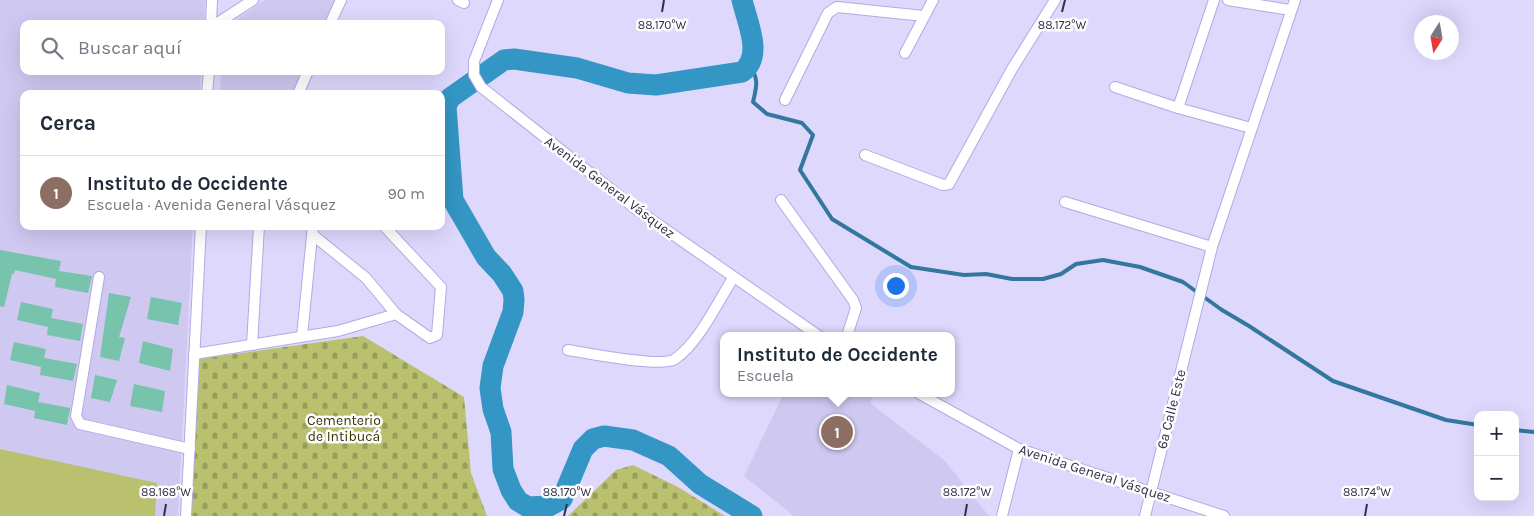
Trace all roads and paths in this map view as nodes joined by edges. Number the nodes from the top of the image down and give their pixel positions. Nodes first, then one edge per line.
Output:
1 (212, 0) edge
2 (254, 0) edge
3 (341, 0) edge
4 (498, 0) edge
5 (933, 0) edge
6 (1055, 0) edge
7 (1214, 0) edge
8 (1228, 0) edge
9 (1295, 0) edge
10 (1290, 10) junction
11 (924, 16) junction
12 (211, 20) edge
13 (222, 20) edge
14 (332, 20) edge
15 (905, 53) dead end
16 (208, 75) edge
17 (306, 75) edge
18 (1115, 87) dead end
19 (207, 90) edge
20 (300, 90) edge
21 (785, 100) dead end
22 (1178, 108) junction
23 (1251, 128) junction
24 (865, 155) dead end
25 (781, 200) dead end
26 (1065, 202) dead end
27 (201, 230) edge
28 (259, 230) edge
29 (388, 230) edge
30 (313, 231) edge
31 (1212, 248) junction
32 (99, 277) dead end
33 (733, 278) junction
34 (396, 314) junction
35 (813, 332) edge
36 (849, 332) edge
37 (302, 336) junction
38 (252, 345) junction
39 (568, 350) dead end
40 (194, 354) junction
41 (925, 397) edge
42 (190, 449) junction
43 (1019, 449) junction
44 (1151, 491) junction
45 (186, 516) edge
46 (1002, 516) edge
47 (1145, 516) edge
48 (1224, 516) edge

1 - 12 street
2 - 13 street
3 - 14 street
4 - 33 street, Avenida General Vásquez
5 - 11 street
6 - 24 street
7 - 22 street
8 - 10 street
9 - 10 street, 6a Calle Este
10 - 23 street, 6a Calle Este
11 - 15 street
11 - 21 street
16 - 19 street
17 - 20 street
18 - 22 street
22 - 23 street
23 - 31 street, 6a Calle Este
25 - 36 street
26 - 31 street
27 - 40 street
28 - 38 street
29 - 34 street
30 - 34 street
30 - 37 street
31 - 44 street, 6a Calle Este
32 - 42 street
33 - 35 street, Avenida General Vásquez
33 - 39 street
34 - 37 street
37 - 38 street
38 - 40 street
40 - 42 street
41 - 43 street, Avenida General Vásquez
42 - 45 street
43 - 44 street, Avenida General Vásquez
43 - 46 street
44 - 47 street, 6a Calle Este
44 - 48 street, Avenida General Vásquez

